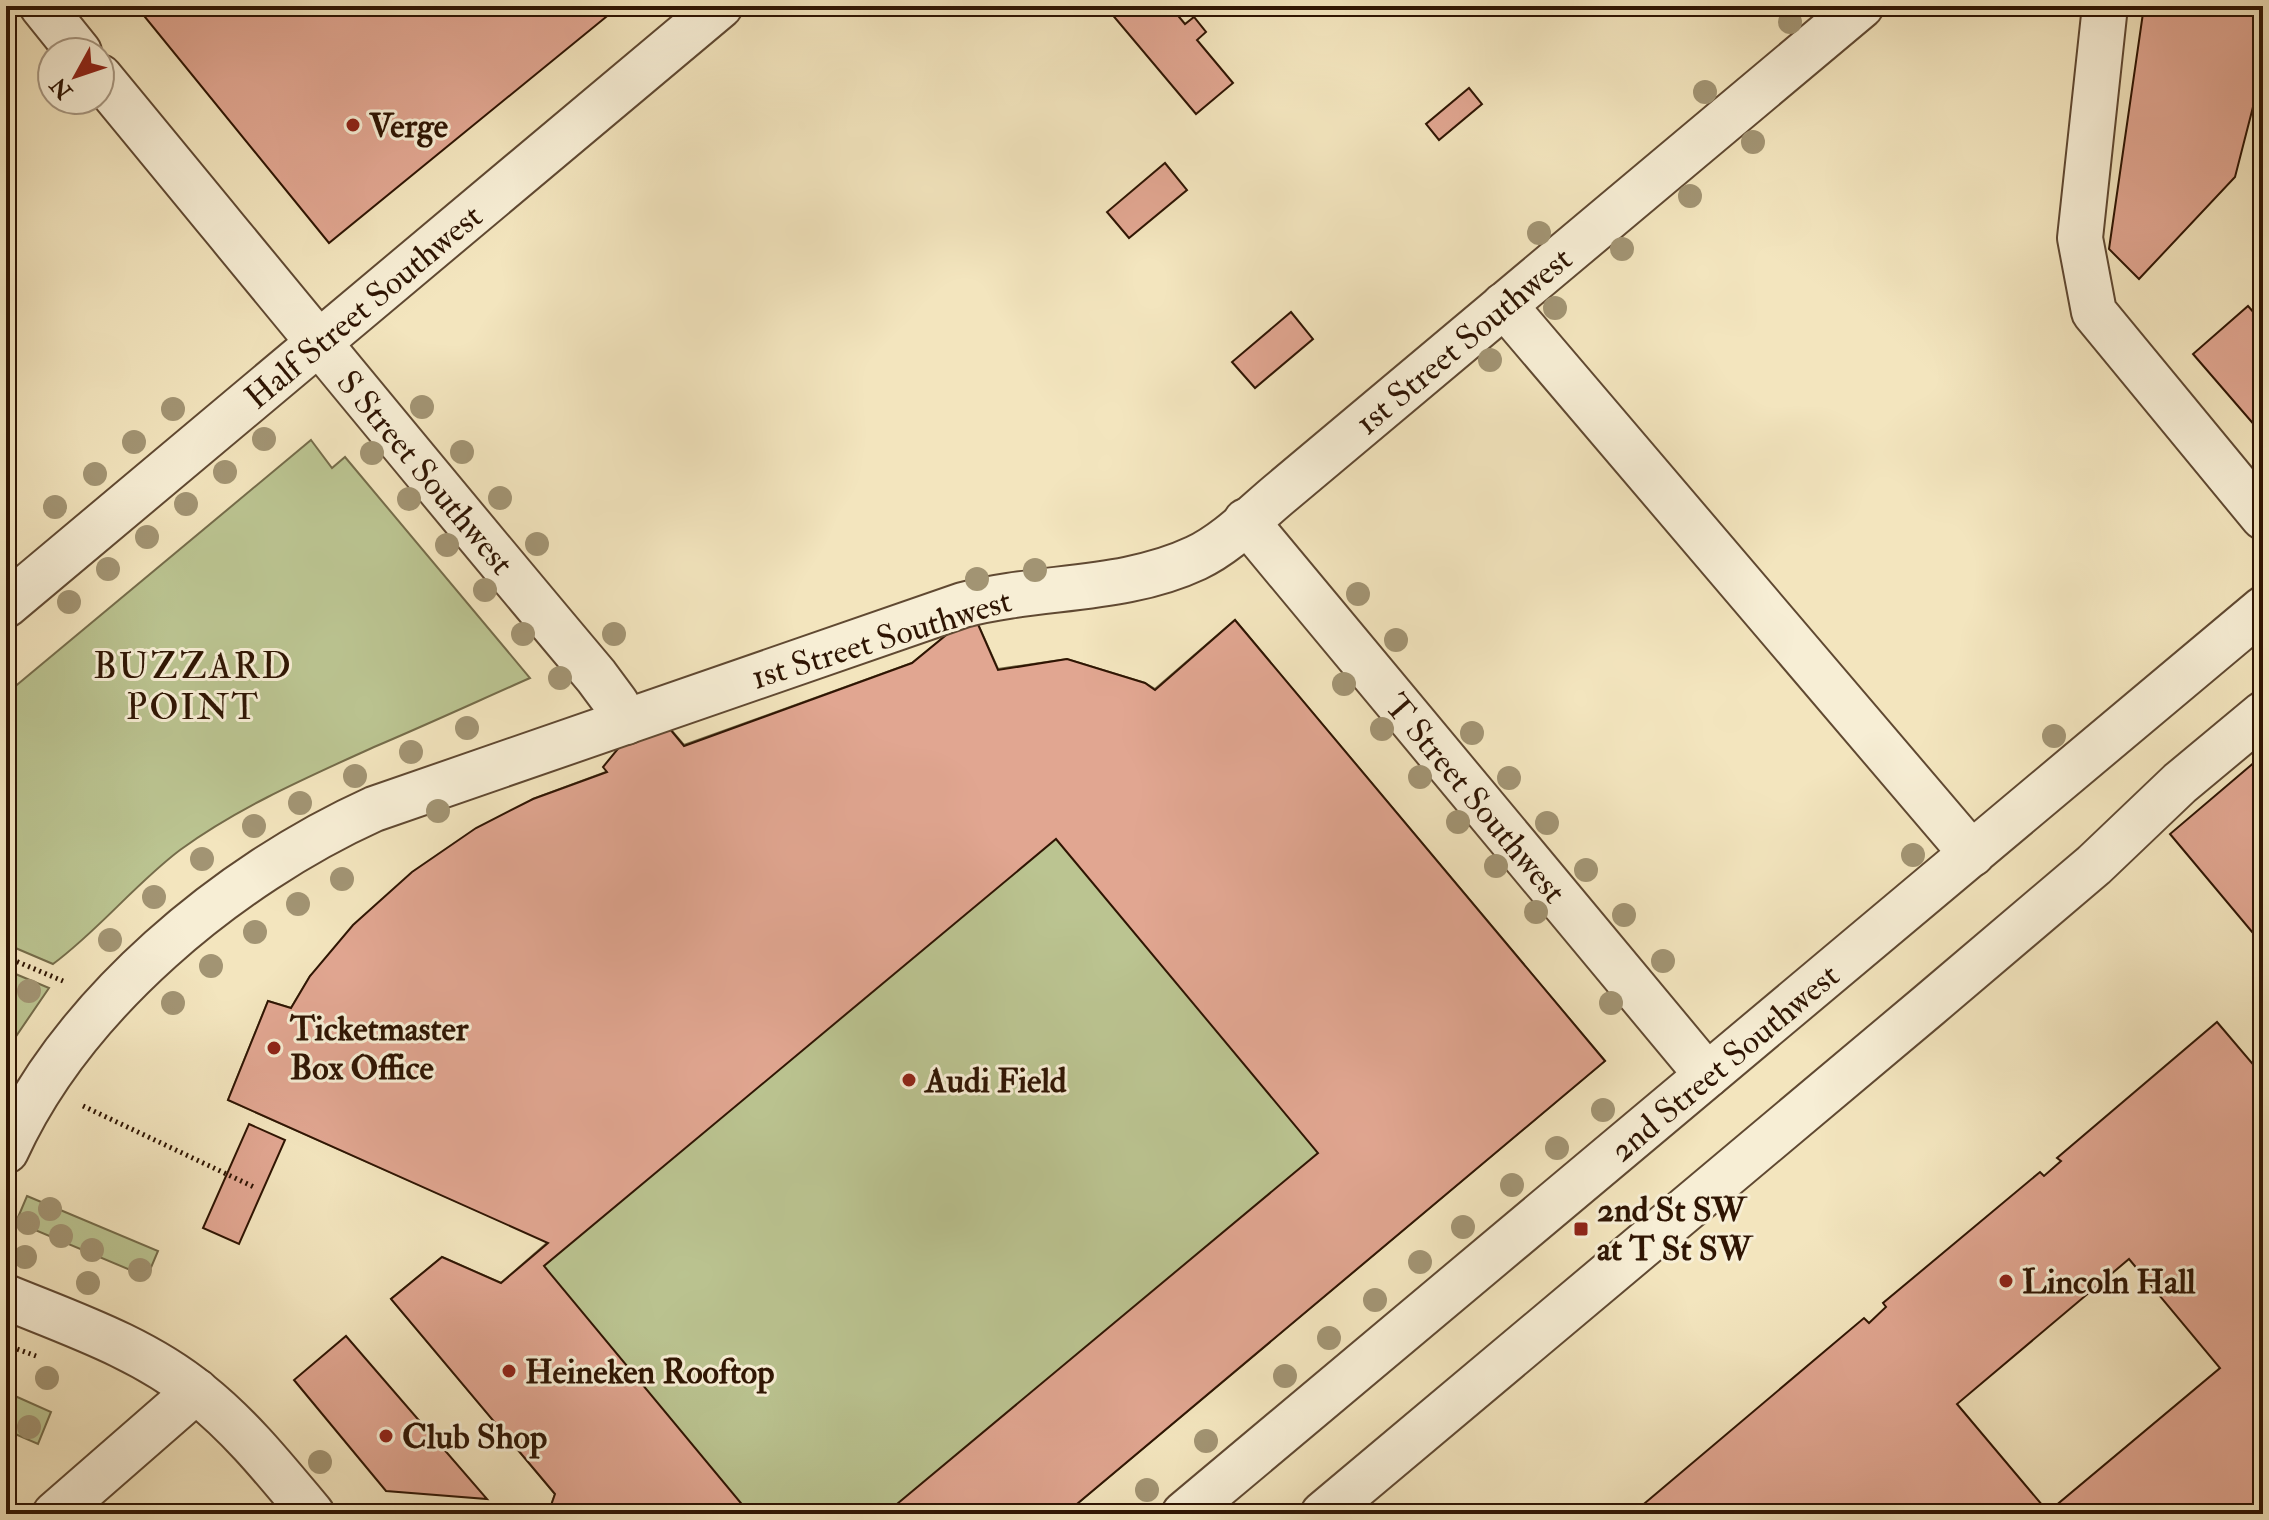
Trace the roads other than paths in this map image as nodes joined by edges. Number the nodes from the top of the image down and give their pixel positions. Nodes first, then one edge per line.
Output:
1 (42, 6) edge
2 (720, 6) edge
3 (1861, 6) edge
4 (2105, 6) edge
5 (66, 36) edge
6 (116, 96) edge
7 (1504, 305) junction
8 (319, 343) junction
9 (2263, 517) edge
10 (1246, 521) junction
11 (6, 605) edge
12 (2263, 609) edge
13 (2263, 714) edge
14 (626, 722) junction
15 (1972, 854) junction
16 (1707, 1075) junction
17 (6, 1151) edge
18 (6, 1297) edge
19 (196, 1391) junction
20 (55, 1514) edge
21 (312, 1514) edge
22 (1184, 1514) edge
23 (1323, 1514) edge

1 - 5 street
2 - 8 street, Half Street Southwest
3 - 7 street, 1st Street Southwest
4 - 9 street
6 - 8 street, S Street Southwest
7 - 10 street, 1st Street Southwest
7 - 15 street
8 - 11 street, Half Street Southwest
8 - 14 street, S Street Southwest
10 - 14 street, 1st Street Southwest
10 - 16 street, T Street Southwest
12 - 15 street, 2nd Street Southwest
13 - 23 street
14 - 17 street, 1st Street Southwest
15 - 16 street, 2nd Street Southwest
16 - 22 street, 2nd Street Southwest
18 - 19 street
19 - 20 street
19 - 21 street

